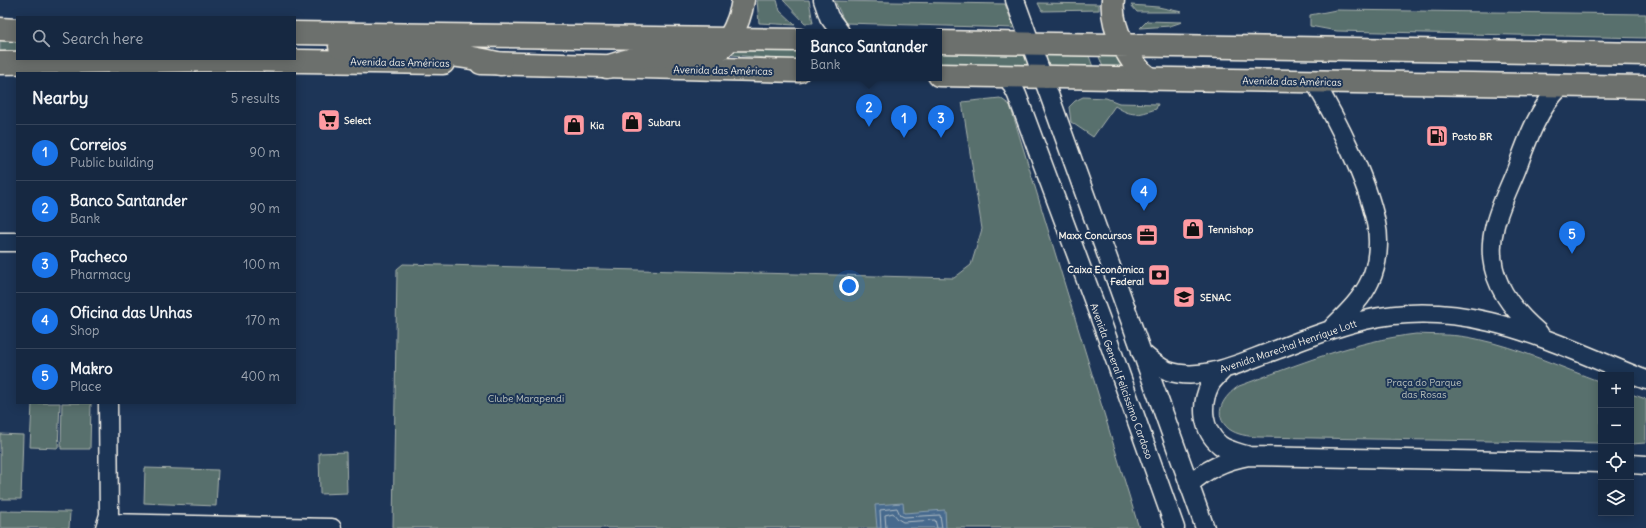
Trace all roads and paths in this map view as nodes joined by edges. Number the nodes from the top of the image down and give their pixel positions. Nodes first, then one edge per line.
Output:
1 (743, 0) edge
2 (823, 0) edge
3 (1015, 0) edge
4 (1113, 0) edge
5 (0, 29) edge
6 (838, 29) edge
7 (16, 30) edge
8 (296, 32) edge
9 (730, 38) junction
10 (796, 40) edge
11 (942, 42) edge
12 (1030, 44) junction
13 (296, 45) edge
14 (1124, 45) junction
15 (1646, 54) edge
16 (0, 63) edge
17 (501, 64) junction
18 (113, 66) edge
19 (607, 67) junction
20 (796, 71) edge
21 (942, 75) edge
22 (1008, 77) junction
23 (1042, 78) junction
24 (1150, 79) junction
25 (1314, 81) junction
26 (1561, 86) junction
27 (1646, 87) edge
28 (0, 242) edge
29 (16, 242) edge
30 (1128, 315) junction
31 (1103, 326) junction
32 (1332, 329) junction
33 (1545, 339) junction
34 (1141, 352) junction
35 (1224, 369) junction
36 (1646, 380) edge
37 (108, 404) edge
38 (1249, 456) junction
39 (1598, 463) edge
40 (1634, 464) edge
41 (1646, 464) edge
42 (1189, 485) junction
43 (106, 526) edge
44 (332, 528) edge
45 (1175, 528) edge
46 (1204, 528) edge

1 - 9 main road
2 - 6 street
3 - 12 street
4 - 14 main road
5 - 7 main road
8 - 9 main road
9 - 10 main road
9 - 19 main road
11 - 12 main road
12 - 14 main road
12 - 23 street
13 - 17 main road
14 - 15 main road
14 - 24 main road
16 - 18 main road, Avenida das Américas
17 - 18 main road, Avenida das Américas
17 - 19 main road, Avenida das Américas
19 - 20 main road, Avenida das Américas
21 - 22 main road, Avenida das Américas
22 - 23 main road, Avenida das Américas
22 - 31 street, Avenida General Felicíssimo Cardoso
23 - 24 main road, Avenida das Américas
23 - 30 street
24 - 25 main road, Avenida das Américas
25 - 26 main road, Avenida das Américas
25 - 32 street
26 - 27 main road, Avenida das Américas
26 - 33 street
28 - 29 street
30 - 31 street
30 - 34 street
31 - 45 street, Avenida General Felicíssimo Cardoso
32 - 33 street, Avenida Marechal Henrique Lott
32 - 35 street, Avenida Marechal Henrique Lott
33 - 36 street, Avenida Marechal Henrique Lott
34 - 35 street, Avenida Marechal Henrique Lott
34 - 42 street
35 - 38 street
37 - 43 street
38 - 39 street
38 - 42 street
40 - 41 street
42 - 46 street
43 - 44 street

